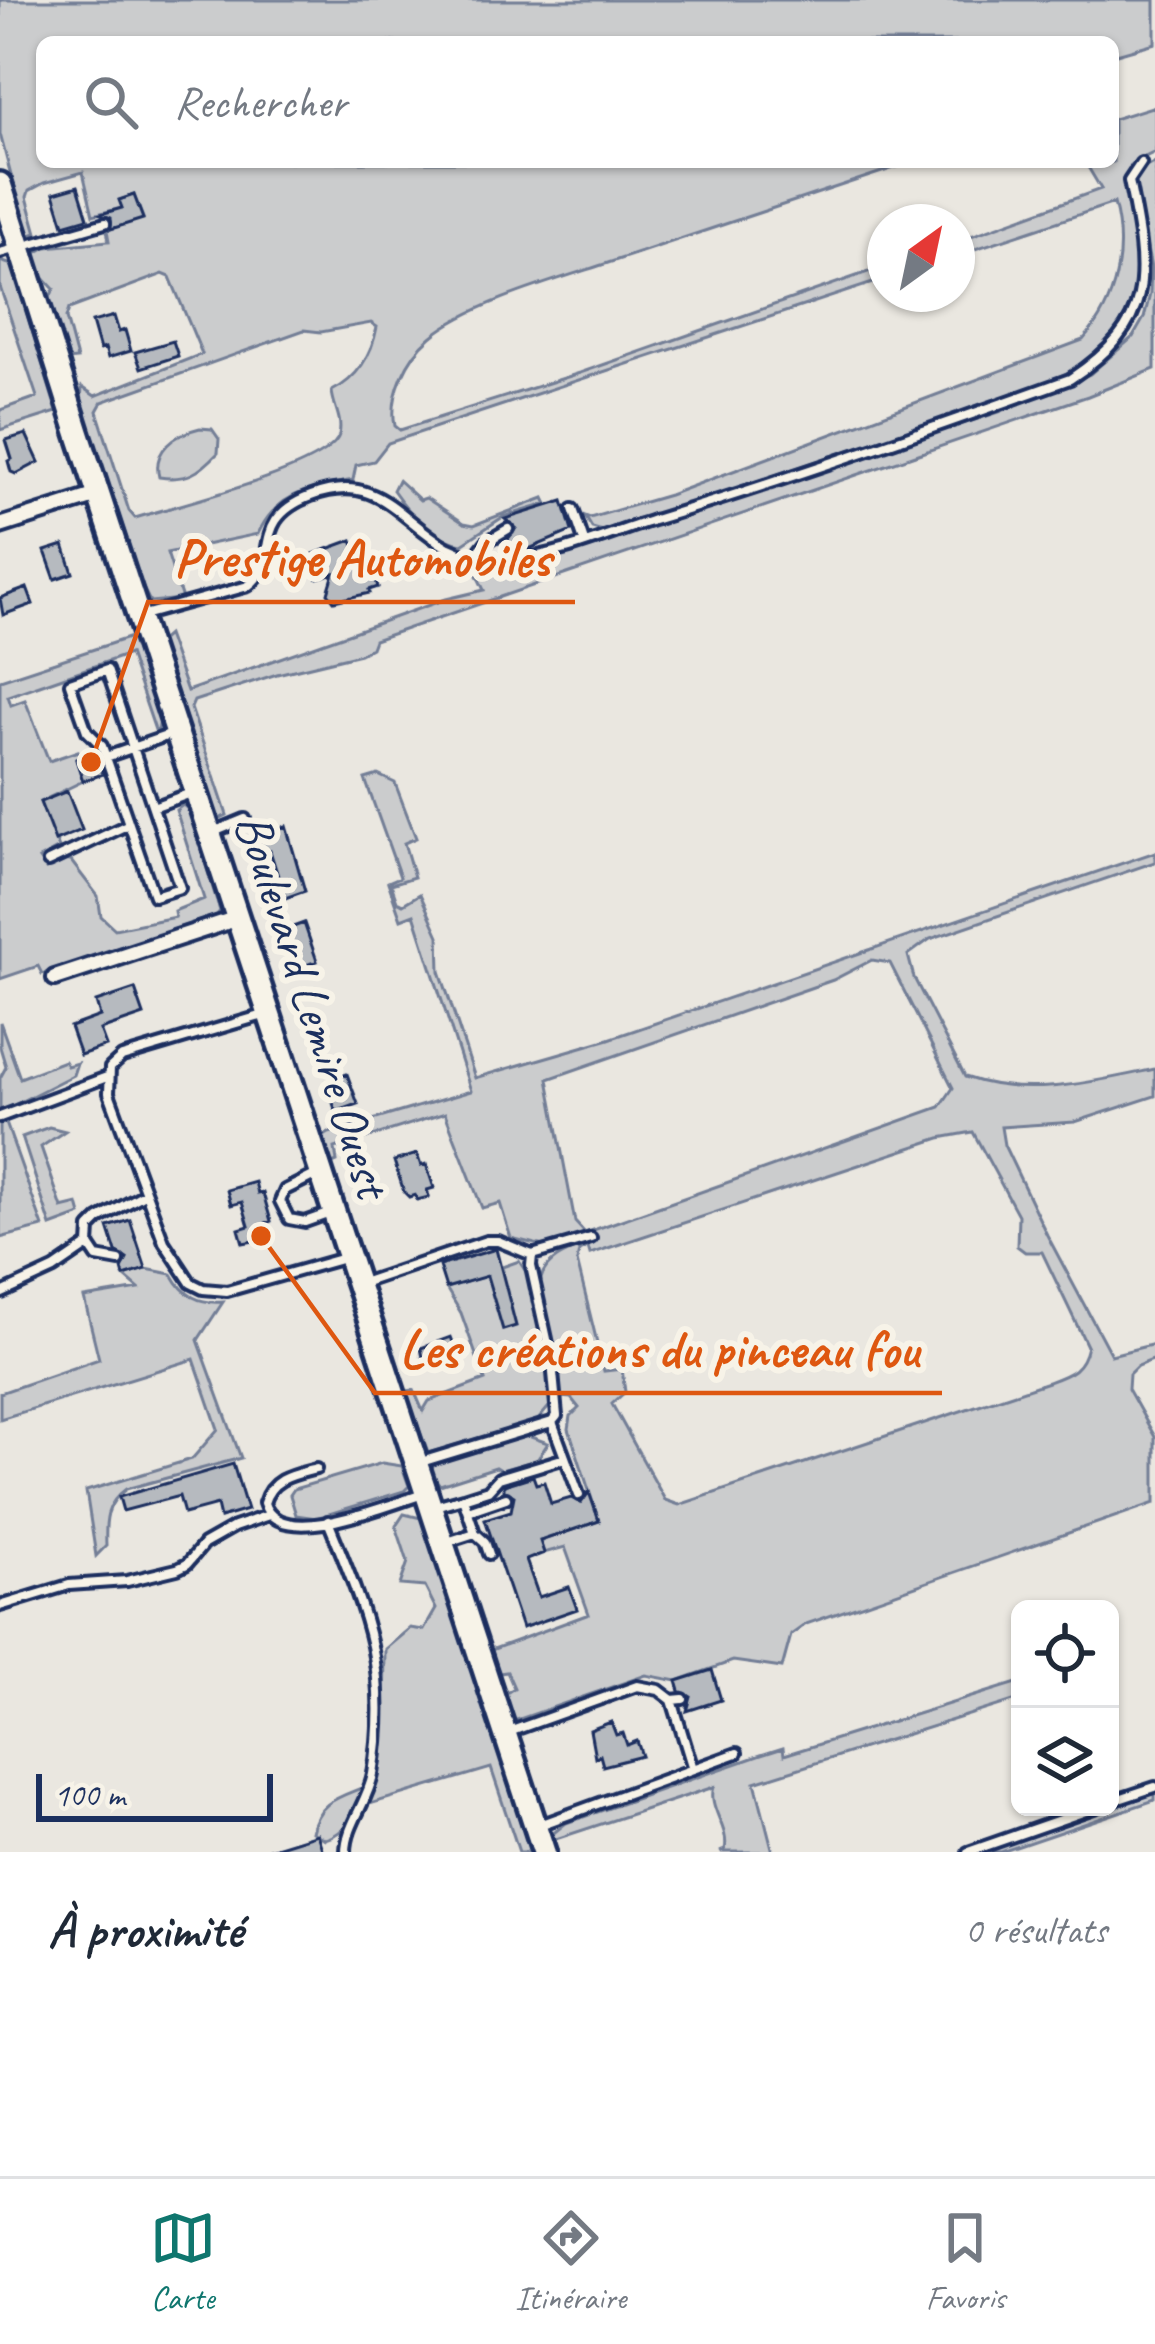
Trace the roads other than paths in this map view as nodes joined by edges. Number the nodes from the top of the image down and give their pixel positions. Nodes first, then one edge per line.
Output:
1 (1142, 163) dead end
2 (0, 184) edge
3 (104, 224) dead end
4 (9, 250) edge
5 (98, 495) junction
6 (573, 509) dead end
7 (0, 526) edge
8 (508, 529) dead end
9 (584, 541) junction
10 (473, 557) junction
11 (139, 617) junction
12 (176, 732) junction
13 (134, 748) junction
14 (106, 757) junction
15 (196, 791) junction
16 (153, 807) junction
17 (245, 819) dead end
18 (129, 824) junction
19 (210, 834) junction
20 (47, 862) dead end
21 (238, 918) junction
22 (55, 978) dead end
23 (269, 1014) junction
24 (107, 1077) junction
25 (0, 1117) edge
26 (320, 1172) junction
27 (146, 1193) junction
28 (334, 1211) junction
29 (591, 1238) dead end
30 (89, 1245) junction
31 (532, 1255) junction
32 (349, 1257) junction
33 (119, 1261) dead end
34 (358, 1285) junction
35 (2, 1293) edge
36 (552, 1422) junction
37 (565, 1457) junction
38 (417, 1464) junction
39 (316, 1469) dead end
40 (579, 1495) dead end
41 (463, 1498) junction
42 (506, 1498) dead end
43 (429, 1500) junction
44 (467, 1511) junction
45 (269, 1515) junction
46 (328, 1522) junction
47 (475, 1533) junction
48 (443, 1544) junction
49 (489, 1554) dead end
50 (0, 1606) edge
51 (505, 1733) junction
52 (737, 1753) dead end
53 (693, 1769) junction
54 (1155, 1786) edge
55 (1119, 1799) edge
56 (1070, 1816) edge
57 (536, 1827) junction
58 (346, 1852) edge
59 (544, 1852) edge
60 (968, 1852) edge

1 - 9 lane
2 - 4 main road, Boulevard Lemire Ouest
3 - 4 lane
4 - 5 main road, Boulevard Lemire Ouest
5 - 7 street
5 - 11 main road, Boulevard Lemire Ouest
6 - 9 lane
8 - 10 lane
9 - 10 lane
10 - 11 lane
11 - 12 main road, Boulevard Lemire Ouest
12 - 13 lane
12 - 15 main road, Boulevard Lemire Ouest
13 - 14 lane
13 - 14 lane
13 - 16 lane
14 - 18 lane
15 - 16 lane
15 - 19 main road, Boulevard Lemire Ouest
16 - 18 lane
17 - 19 lane
18 - 20 lane
19 - 21 main road, Boulevard Lemire Ouest
21 - 22 street
21 - 23 main road, Boulevard Lemire Ouest
23 - 24 lane
23 - 26 main road, Boulevard Lemire Ouest
24 - 25 lane
24 - 27 lane
26 - 28 main road, Boulevard Lemire Ouest
26 - 28 lane
27 - 30 lane
27 - 32 lane
28 - 32 main road, Boulevard Lemire Ouest
29 - 31 lane
30 - 33 lane
30 - 35 lane
31 - 34 lane
31 - 36 lane
32 - 34 main road, Boulevard Lemire Ouest
34 - 38 main road, Boulevard Lemire Ouest
36 - 37 lane
36 - 38 lane
37 - 40 lane
37 - 41 lane
38 - 43 main road, Boulevard Lemire Ouest
39 - 45 lane
41 - 43 lane
41 - 44 lane
42 - 44 lane
43 - 46 lane
43 - 48 main road, Boulevard Lemire Ouest
44 - 47 lane
45 - 46 lane
45 - 50 lane
46 - 58 lane
47 - 48 lane
47 - 49 lane
48 - 51 main road, Boulevard Lemire Ouest
51 - 53 lane
51 - 57 main road, Boulevard Lemire Ouest
52 - 53 lane
53 - 57 lane
54 - 55 lane
56 - 60 lane
57 - 59 main road, Boulevard Lemire Ouest

